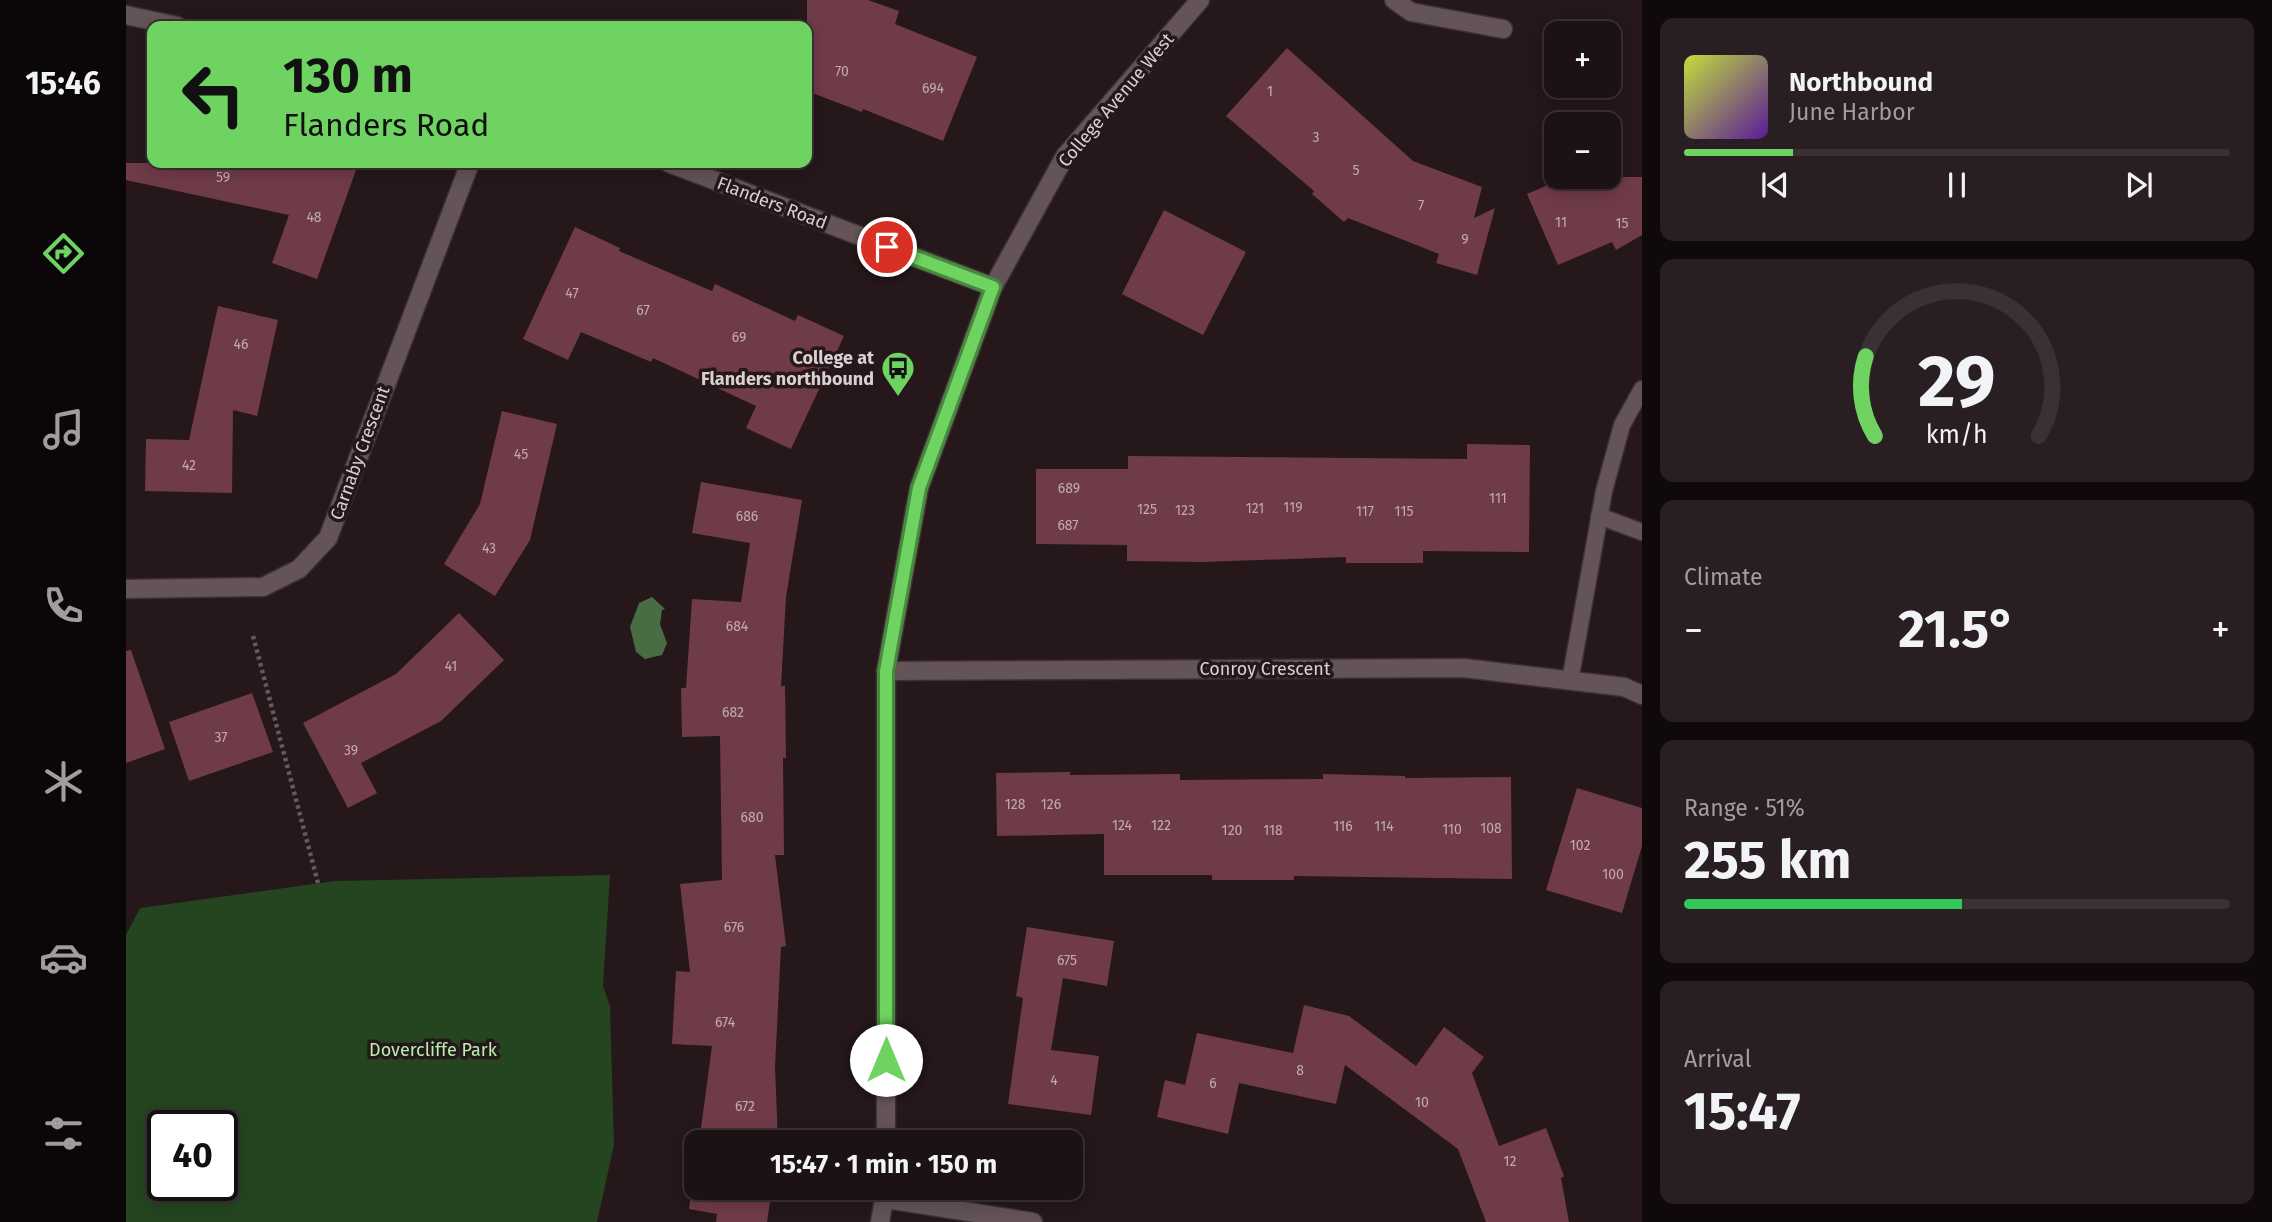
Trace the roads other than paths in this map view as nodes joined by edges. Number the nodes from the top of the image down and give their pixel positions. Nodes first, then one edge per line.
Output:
1 (1200, 0) edge
2 (1394, 0) edge
3 (126, 15) edge
4 (154, 21) edge
5 (1503, 29) dead end
6 (468, 168) edge
7 (682, 168) edge
8 (993, 287) junction
9 (1642, 389) edge
10 (1599, 516) junction
11 (1642, 532) edge
12 (126, 589) edge
13 (886, 671) junction
14 (1570, 681) junction
15 (1642, 695) edge
16 (886, 1130) edge
17 (885, 1200) edge
18 (921, 1200) edge
19 (880, 1222) edge
20 (1033, 1222) edge

1 - 8 street, College Avenue West
2 - 5 street
3 - 4 street
6 - 12 street, Carnaby Crescent
7 - 8 street, Flanders Road
8 - 13 street, College Avenue West
9 - 10 lane
10 - 11 lane
10 - 14 lane
13 - 14 street, Conroy Crescent
13 - 16 street, College Avenue West
14 - 15 street, Conroy Crescent
17 - 19 street
18 - 20 street

